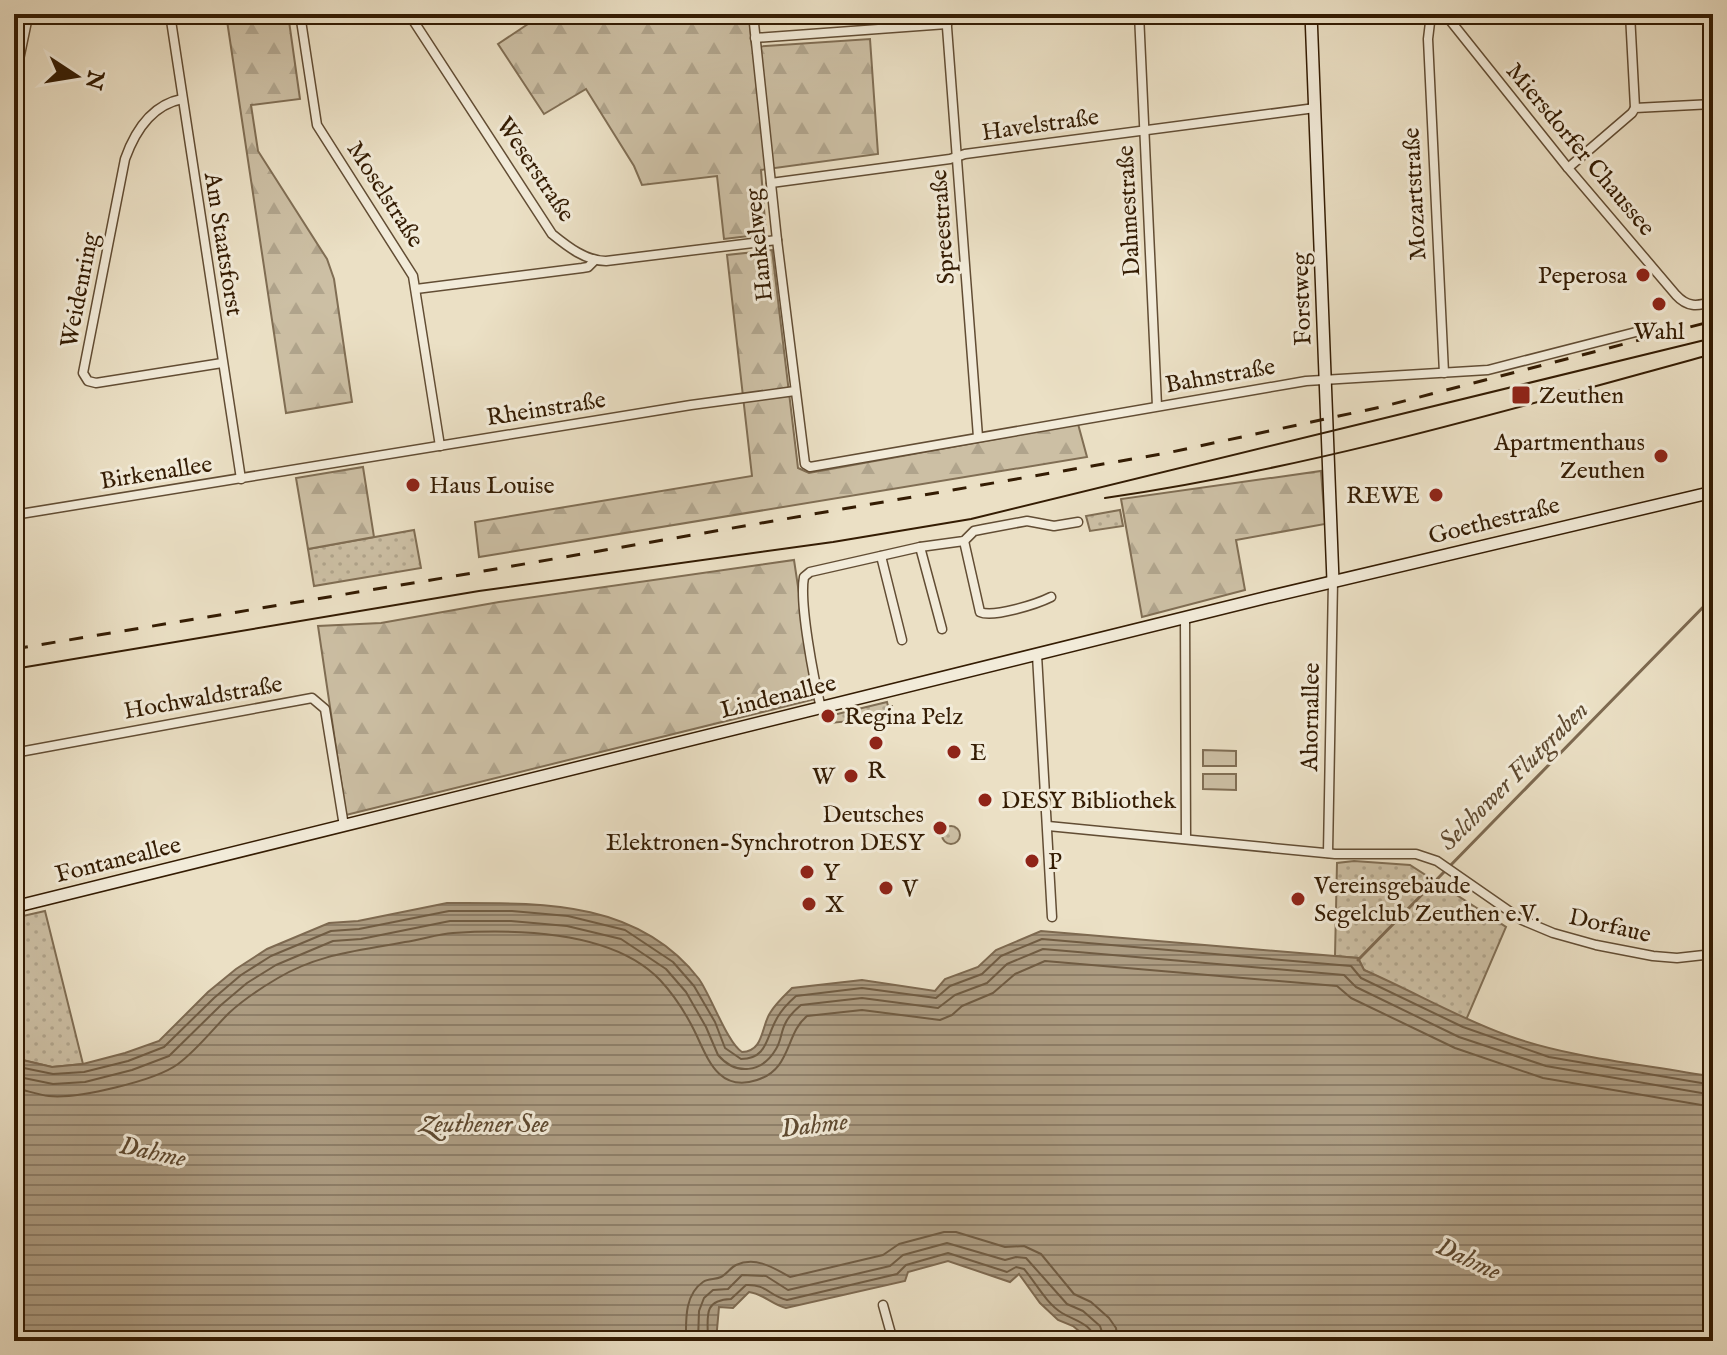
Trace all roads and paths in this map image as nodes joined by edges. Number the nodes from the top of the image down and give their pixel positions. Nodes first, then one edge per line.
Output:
1 (28, 14) edge
2 (170, 14) edge
3 (300, 14) edge
4 (409, 14) edge
5 (753, 14) edge
6 (1139, 14) edge
7 (1311, 14) edge
8 (1431, 14) edge
9 (1445, 14) edge
10 (1630, 14) edge
11 (947, 19) edge
12 (755, 38) junction
13 (14, 81) edge
14 (182, 99) junction
15 (1713, 104) edge
16 (1315, 108) junction
17 (1635, 108) junction
18 (1144, 130) junction
19 (957, 157) junction
20 (1568, 168) junction
21 (771, 183) junction
22 (777, 240) junction
23 (594, 261) junction
24 (416, 289) junction
25 (1713, 301) edge
26 (1636, 332) dead end
27 (222, 363) junction
28 (1444, 373) junction
29 (1327, 380) junction
30 (795, 391) junction
31 (1157, 406) junction
32 (978, 437) junction
33 (440, 446) junction
34 (810, 467) joint
35 (304, 468) joint
36 (241, 479) junction
37 (1713, 492) edge
38 (14, 515) edge
39 (1078, 522) dead end
40 (964, 541) junction
41 (920, 547) junction
42 (881, 556) junction
43 (1333, 581) junction
44 (1051, 597) dead end
45 (1185, 618) junction
46 (942, 629) dead end
47 (902, 640) dead end
48 (1037, 655) junction
49 (821, 708) junction
50 (14, 753) edge
51 (344, 826) junction
52 (1048, 826) junction
53 (1186, 839) junction
54 (1328, 853) junction
55 (232, 854) joint
56 (14, 907) edge
57 (1052, 917) dead end
58 (1713, 954) edge
59 (883, 1305) dead end
60 (893, 1341) edge

1 - 13 street
2 - 14 street, Am Staatsforst
3 - 24 street, Moselstraße
4 - 23 street, Weserstraße
5 - 12 street, Hankelweg
6 - 18 street, Dahmestraße
7 - 16 main road, Forstweg
8 - 28 street, Mozartstraße
9 - 20 street, Miersdorfer Chaussee
10 - 17 street
11 - 12 street
11 - 19 street, Spreestraße
12 - 21 street, Hankelweg
14 - 27 street, Am Staatsforst
14 - 27 street, Weidenring
15 - 17 street
16 - 18 street, Havelstraße
16 - 29 main road, Forstweg
17 - 20 street
18 - 19 street, Havelstraße
18 - 31 street, Dahmestraße
19 - 21 street, Havelstraße
19 - 32 street, Spreestraße
20 - 25 street, Miersdorfer Chaussee
21 - 22 street, Hankelweg
22 - 23 street
22 - 30 street, Hankelweg
23 - 24 street
24 - 33 street, Moselstraße
26 - 28 street, Bahnstraße
27 - 36 street, Am Staatsforst
28 - 29 street, Bahnstraße
29 - 31 street, Bahnstraße
29 - 43 main road, Forstweg
30 - 33 street, Rheinstraße
30 - 34 street, Hankelweg
31 - 32 street, Bahnstraße
32 - 34 street, Bahnstraße
33 - 35 street, Rheinstraße
35 - 36 street, Birkenallee
36 - 38 street, Birkenallee
37 - 43 main road, Goethestraße
39 - 40 street
40 - 41 street
40 - 44 street
41 - 42 street
41 - 46 street
42 - 47 street
42 - 49 street
43 - 45 main road, Lindenallee
43 - 54 street, Ahornallee
45 - 48 main road, Lindenallee
45 - 53 street
48 - 49 main road, Lindenallee
48 - 52 street
49 - 51 main road, Lindenallee
50 - 51 street, Hochwaldstraße
51 - 55 main road, Lindenallee
52 - 53 street, Dorfaue
52 - 57 street
53 - 54 street, Dorfaue
54 - 58 street, Dorfaue
55 - 56 main road, Fontaneallee
59 - 60 street

